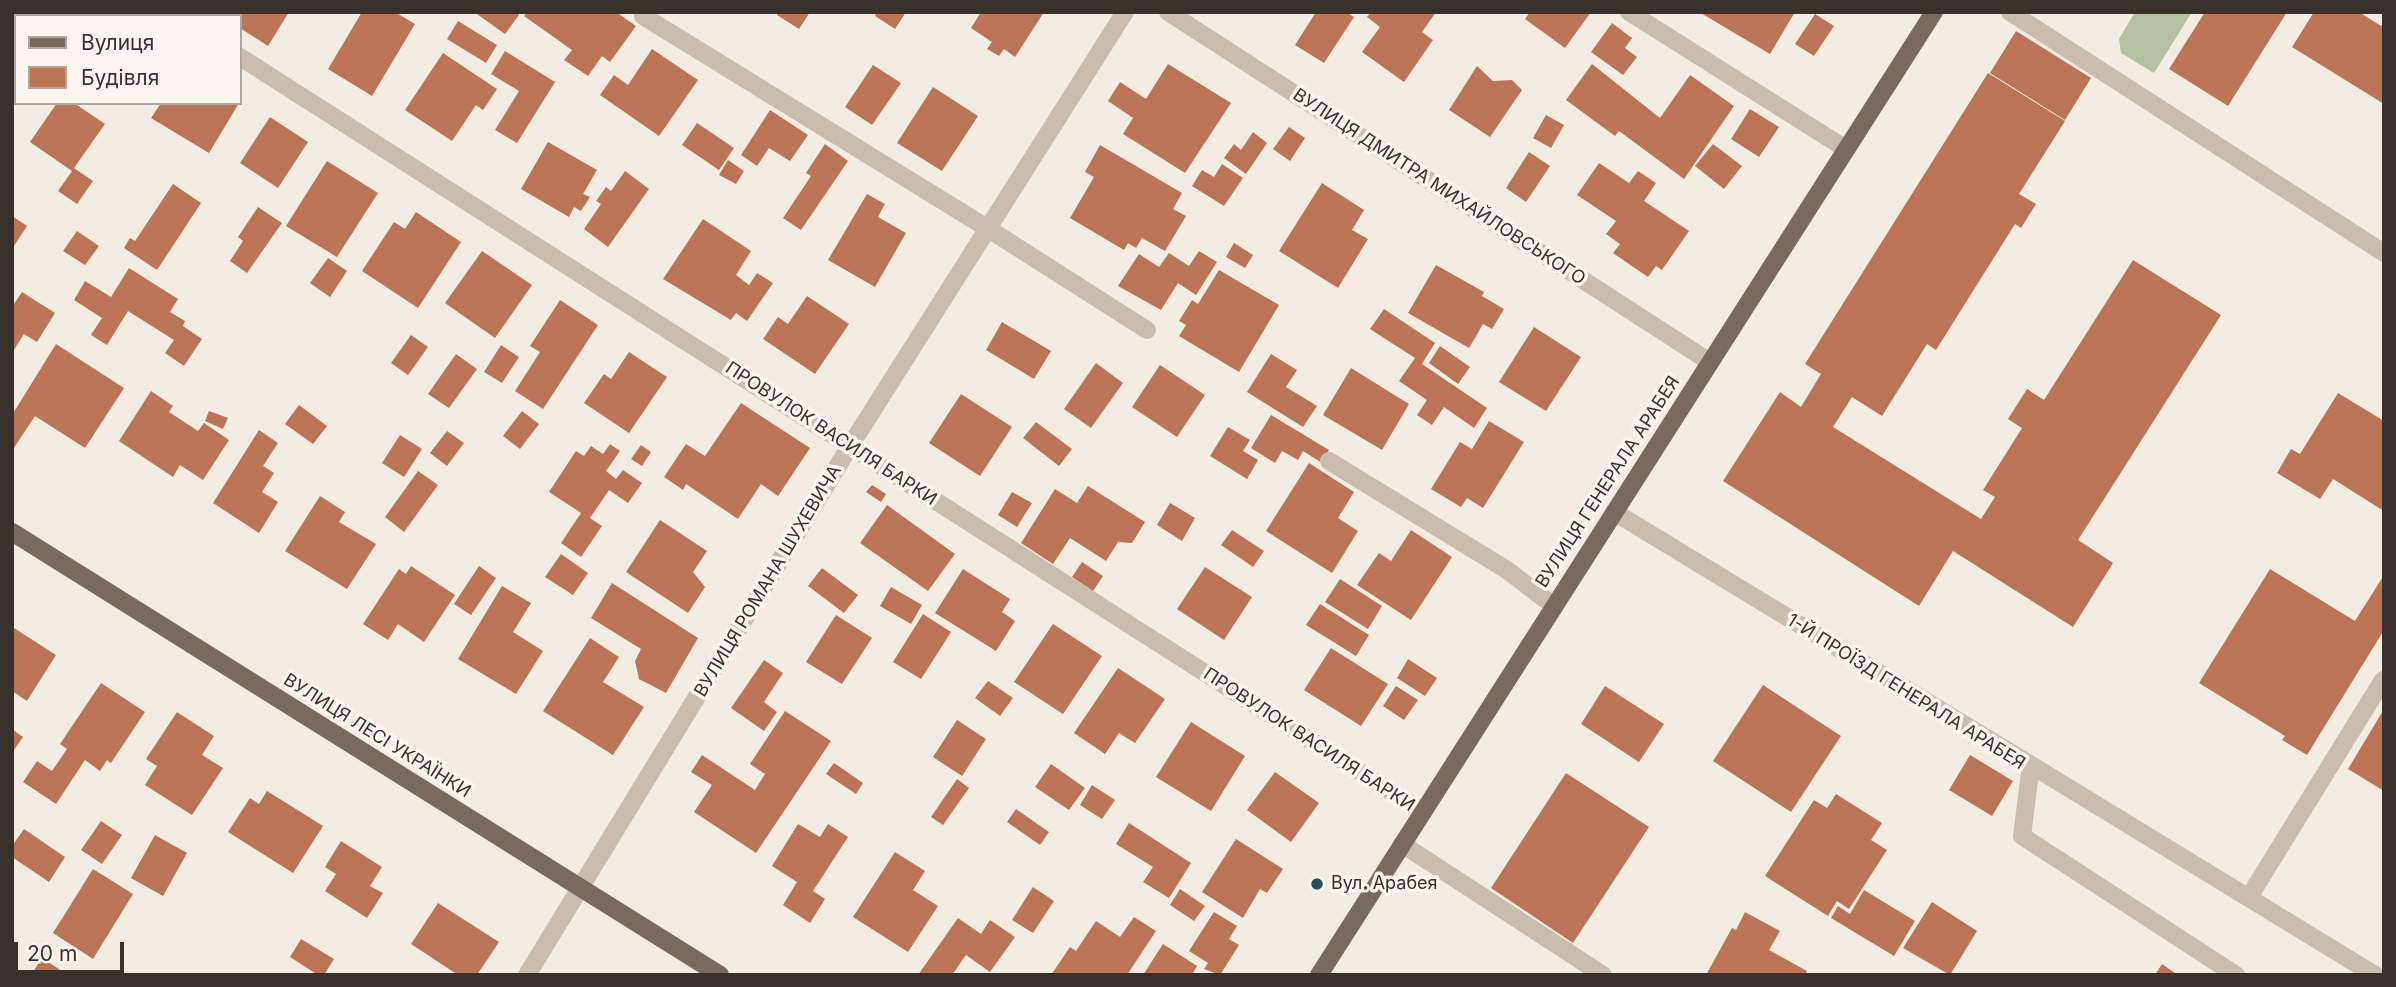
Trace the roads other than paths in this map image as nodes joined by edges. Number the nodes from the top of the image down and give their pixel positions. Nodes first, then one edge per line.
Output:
1 (1125, 12) edge
2 (1168, 12) edge
3 (1629, 12) edge
4 (1934, 12) edge
5 (2010, 12) edge
6 (643, 16) dead end
7 (242, 58) edge
8 (1846, 149) junction
9 (987, 228) junction
10 (2384, 253) edge
11 (1147, 330) dead end
12 (1710, 362) junction
13 (850, 446) junction
14 (1329, 461) dead end
15 (1614, 512) junction
16 (12, 532) edge
17 (1554, 606) junction
18 (2383, 680) edge
19 (2031, 765) junction
20 (1423, 812) junction
21 (1402, 844) junction
22 (582, 888) junction
23 (2249, 897) junction
24 (527, 975) edge
25 (720, 975) edge
26 (1319, 975) edge
27 (1603, 975) edge
28 (2236, 975) edge
29 (2375, 975) edge

1 - 9 street, ВУЛИЦЯ РОМАНА ШУХЕВИЧА
2 - 12 street, ВУЛИЦЯ ДМИТРА МИХАЙЛОВСЬКОГО
3 - 8 street
4 - 8 main road, ВУЛИЦЯ ГЕНЕРАЛА АРАБЕЯ
5 - 10 street
6 - 9 street
7 - 13 street, ПРОВУЛОК ВАСИЛЯ БАРКИ
8 - 12 main road, ВУЛИЦЯ ГЕНЕРАЛА АРАБЕЯ
9 - 11 street
9 - 13 street, ВУЛИЦЯ РОМАНА ШУХЕВИЧА
12 - 15 main road, ВУЛИЦЯ ГЕНЕРАЛА АРАБЕЯ
13 - 20 street, ПРОВУЛОК ВАСИЛЯ БАРКИ
13 - 22 street, ВУЛИЦЯ РОМАНА ШУХЕВИЧА
14 - 17 street
15 - 17 main road, ВУЛИЦЯ ГЕНЕРАЛА АРАБЕЯ
15 - 19 street, 1-Й ПРОЇЗД ГЕНЕРАЛА АРАБЕЯ
16 - 22 main road, ВУЛИЦЯ ЛЕСІ УКРАЇНКИ
17 - 20 main road, ВУЛИЦЯ ГЕНЕРАЛА АРАБЕЯ
18 - 23 street
19 - 23 street
19 - 28 street, 1-Й ПРОЇЗД ГЕНЕРАЛА АРАБЕЯ
20 - 21 main road, ВУЛИЦЯ ГЕНЕРАЛА АРАБЕЯ
21 - 26 main road, ВУЛИЦЯ ГЕНЕРАЛА АРАБЕЯ
21 - 27 street
22 - 24 street, ВУЛИЦЯ РОМАНА ШУХЕВИЧА
22 - 25 main road, ВУЛИЦЯ ЛЕСІ УКРАЇНКИ
23 - 29 street

